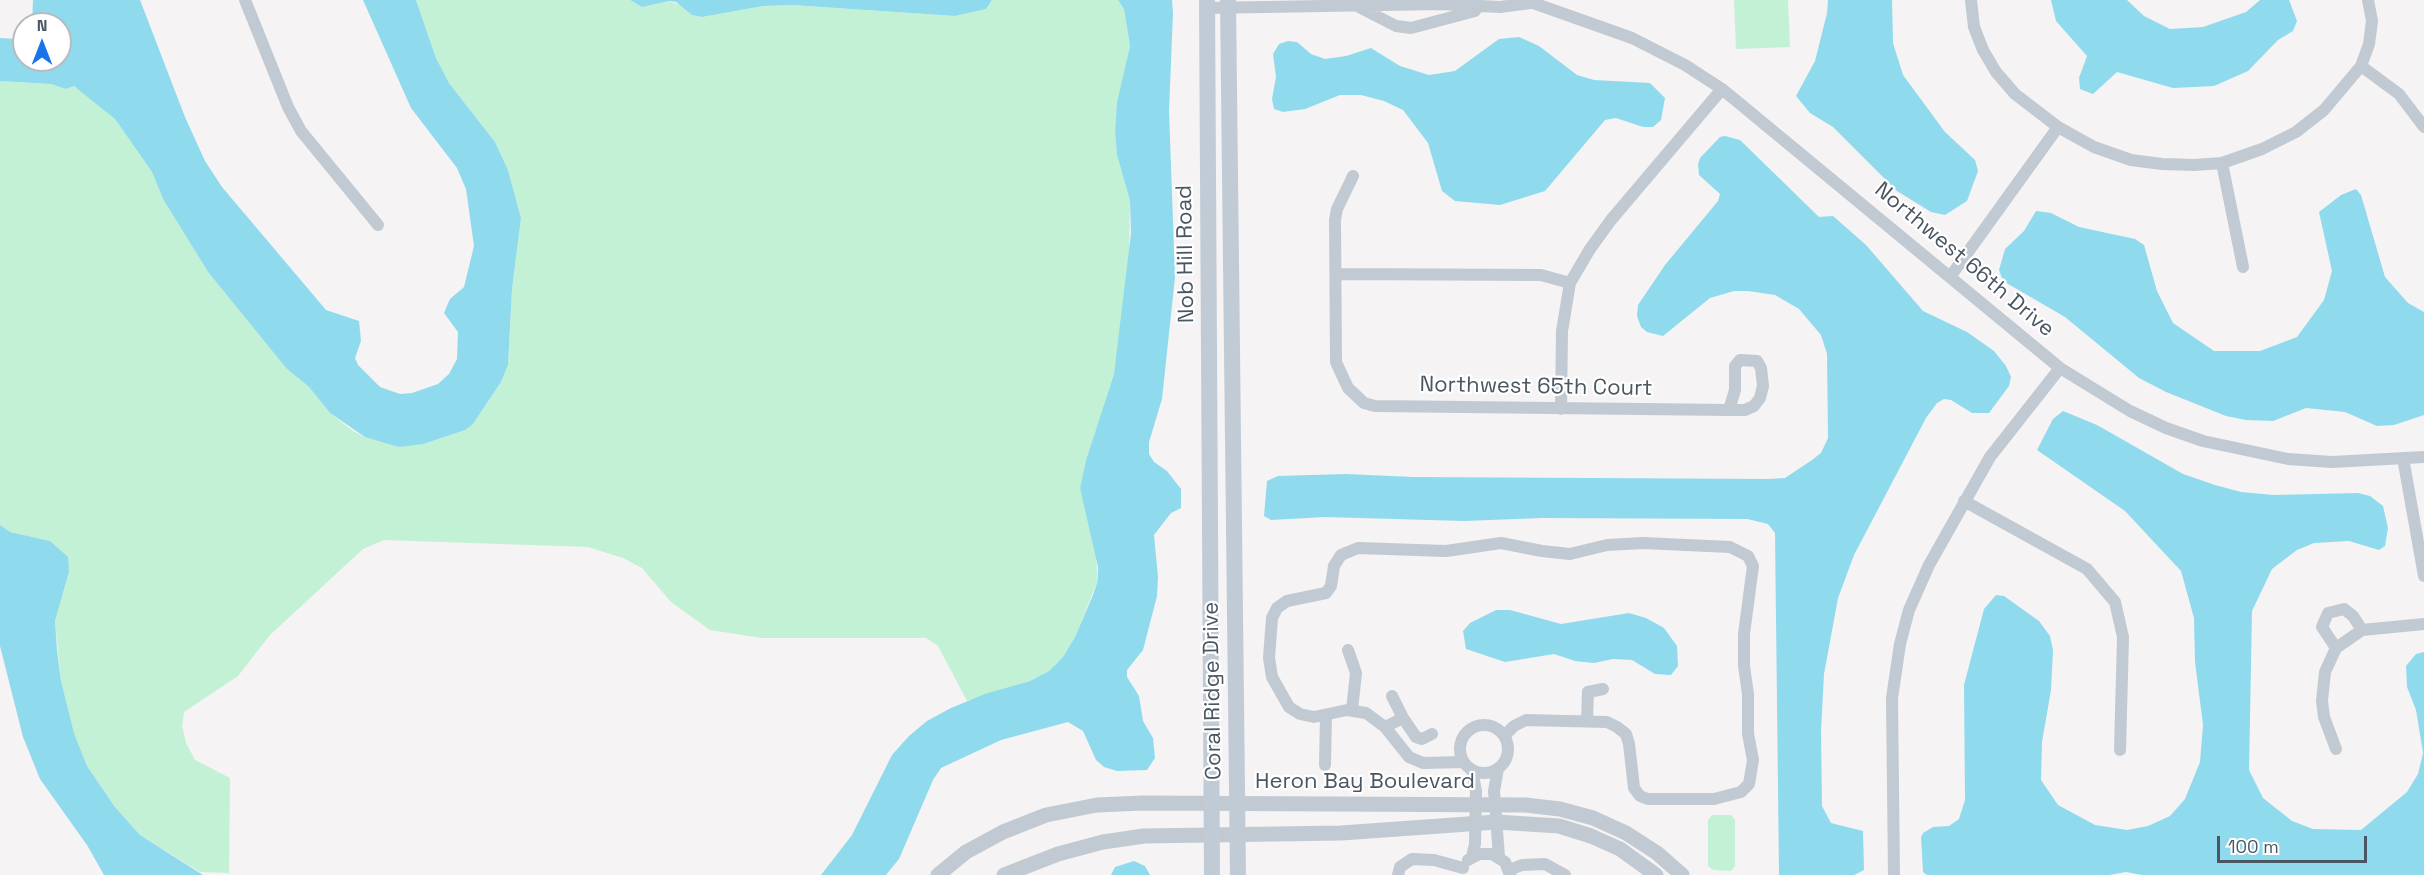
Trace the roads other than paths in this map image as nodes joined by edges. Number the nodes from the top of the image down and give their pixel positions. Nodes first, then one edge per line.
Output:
1 (245, 0) edge
2 (1971, 0) edge
3 (2368, 0) edge
4 (1529, 1) edge
5 (1440, 2) edge
6 (1355, 3) edge
7 (1207, 4) edge
8 (1228, 4) edge
9 (1500, 7) junction
10 (2361, 66) junction
11 (1722, 89) junction
12 (2058, 127) junction
13 (2424, 127) edge
14 (2222, 163) junction
15 (1353, 176) dead end
16 (378, 225) dead end
17 (2243, 267) dead end
18 (1336, 274) junction
19 (1950, 277) junction
20 (1570, 283) junction
21 (2060, 368) junction
22 (1561, 409) junction
23 (1730, 410) dead end
24 (2424, 449) edge
25 (2424, 457) edge
26 (2403, 458) junction
27 (1964, 501) junction
28 (1233, 507) joint
29 (1211, 508) joint
30 (2424, 576) edge
31 (2424, 624) edge
32 (2362, 630) junction
33 (2336, 648) junction
34 (1348, 650) dead end
35 (1603, 689) dead end
36 (1392, 696) dead end
37 (1352, 710) junction
38 (1326, 715) junction
39 (1403, 718) junction
40 (1587, 721) junction
41 (1385, 727) junction
42 (1432, 734) dead end
43 (1505, 735) junction
44 (2336, 749) dead end
45 (2120, 750) dead end
46 (1325, 765) dead end
47 (1468, 766) junction
48 (1498, 769) junction
49 (1211, 804) junction
50 (1237, 804) junction
51 (1476, 805) junction
52 (1495, 805) junction
53 (1476, 822) junction
54 (1496, 822) junction
55 (1238, 833) junction
56 (1211, 834) junction
57 (1472, 857) junction
58 (1499, 857) junction
59 (1462, 871) edge
60 (1510, 872) edge
61 (938, 875) edge
62 (1004, 875) edge
63 (1212, 875) edge
64 (1238, 875) edge
65 (1398, 875) edge
66 (1565, 875) edge
67 (1656, 875) edge
68 (1682, 875) edge
69 (1894, 875) edge

1 - 16 street
2 - 12 street
3 - 10 street
4 - 9 street, Northwest 66th Drive
4 - 11 street, Northwest 66th Drive
5 - 6 street, Northwest 66th Drive
5 - 9 street, Northwest 66th Drive
6 - 8 street, Northwest 66th Drive
6 - 9 street, Northwest 66th Drive
7 - 8 street, Northwest 66th Drive
7 - 29 main road, Nob Hill Road
8 - 28 main road, Nob Hill Road
10 - 13 street
10 - 14 street
11 - 19 street, Northwest 66th Drive
11 - 20 street
12 - 14 street
12 - 19 street
14 - 17 street
15 - 18 street
18 - 20 street
18 - 22 street, Northwest 65th Court
19 - 21 street, Northwest 66th Drive
20 - 22 street
21 - 26 street, Northwest 66th Drive
21 - 27 street
22 - 23 street, Northwest 65th Court
24 - 26 street, Northwest 66th Drive
25 - 26 street, Northwest 66th Drive
26 - 30 street
27 - 45 street
27 - 69 street
28 - 50 main road, Coral Ridge Drive
29 - 49 main road, Coral Ridge Drive
31 - 32 street
32 - 33 street
32 - 33 street
33 - 44 street
34 - 37 street
35 - 40 street
36 - 39 street
37 - 38 street
37 - 41 street
38 - 40 street
38 - 46 street
39 - 41 street
39 - 42 street
40 - 43 street
41 - 47 street
43 - 47 street
43 - 48 street
47 - 48 street
47 - 51 street
48 - 52 street
49 - 50 street, Heron Bay Boulevard
49 - 56 main road, Coral Ridge Drive
49 - 61 street, Heron Bay Boulevard
50 - 51 street, Heron Bay Boulevard
50 - 55 main road, Coral Ridge Drive
51 - 52 street, Heron Bay Boulevard
51 - 53 street
52 - 54 street
52 - 68 street, Heron Bay Boulevard
53 - 54 street, Heron Bay Boulevard
53 - 55 street, Heron Bay Boulevard
53 - 57 street
54 - 58 street
54 - 67 street, Heron Bay Boulevard
55 - 56 street, Heron Bay Boulevard
55 - 64 main road, Coral Ridge Drive
56 - 62 street, Heron Bay Boulevard
56 - 63 main road, Coral Ridge Drive
57 - 58 street
57 - 59 street
58 - 60 street
59 - 65 street
60 - 66 street

